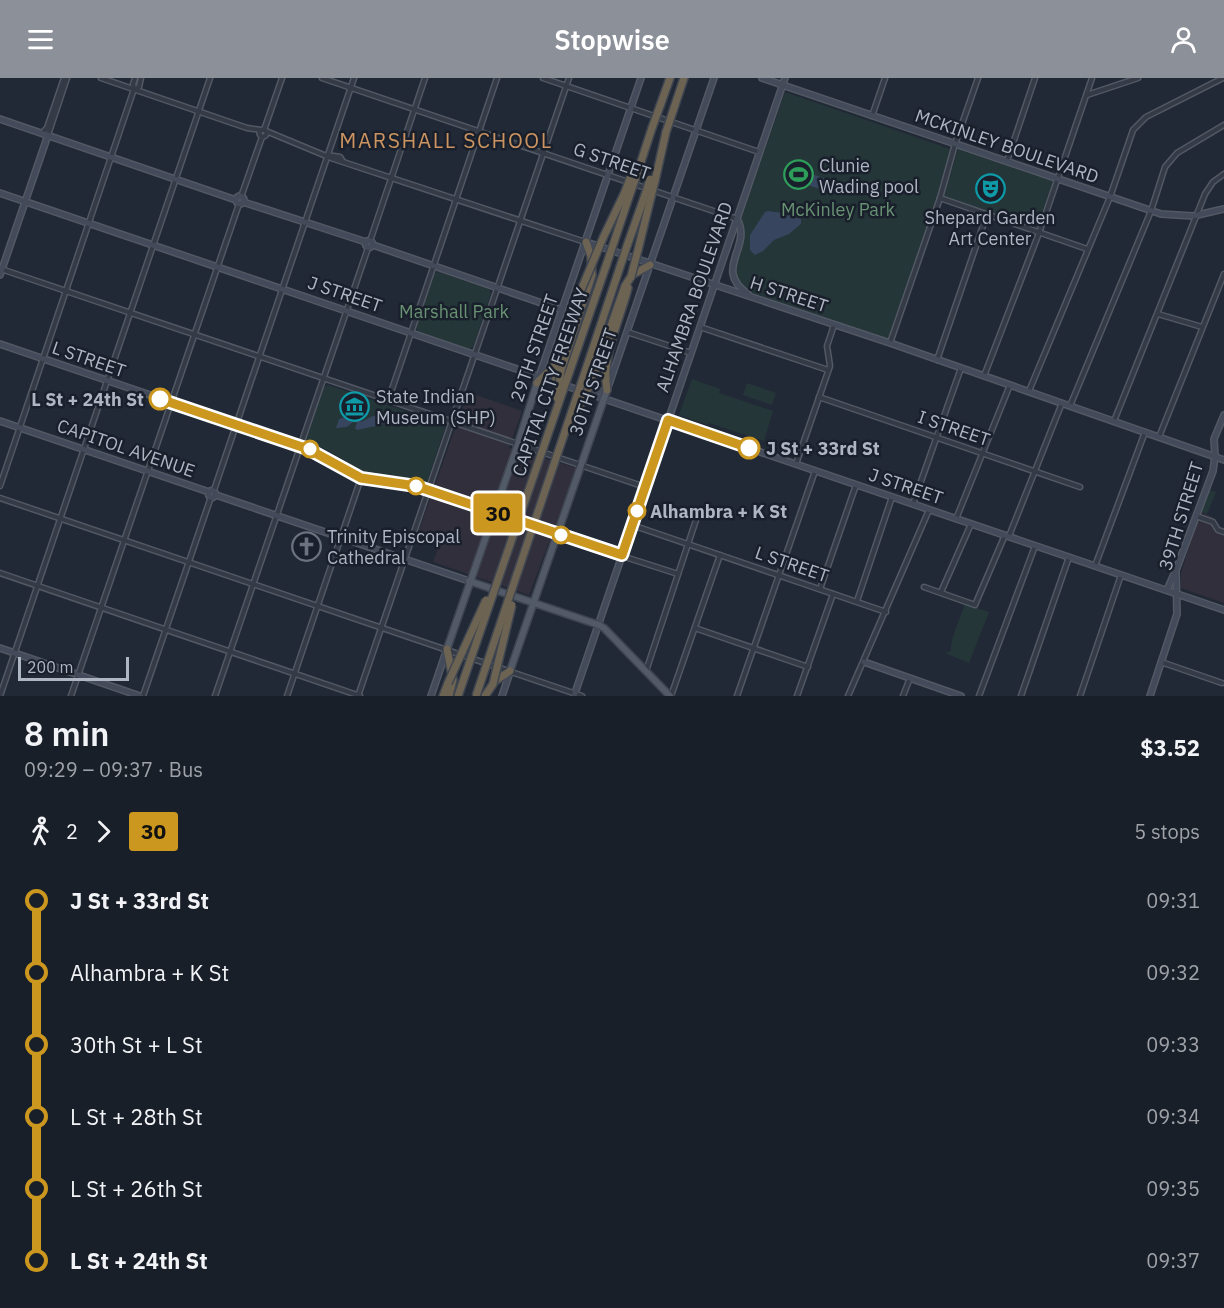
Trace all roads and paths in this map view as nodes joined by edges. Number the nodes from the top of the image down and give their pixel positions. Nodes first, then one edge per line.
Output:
1 (66, 78) edge
2 (101, 78) edge
3 (135, 78) edge
4 (141, 78) edge
5 (210, 78) edge
6 (282, 78) edge
7 (322, 78) edge
8 (354, 78) edge
9 (425, 78) edge
10 (497, 78) edge
11 (543, 78) edge
12 (569, 78) edge
13 (641, 78) edge
14 (669, 78) edge
15 (684, 78) edge
16 (712, 78) edge
17 (762, 78) edge
18 (785, 78) edge
19 (885, 78) edge
20 (978, 78) edge
21 (1035, 78) edge
22 (1092, 78) edge
23 (1138, 78) edge
24 (1224, 78) edge
25 (782, 85) junction
26 (566, 86) junction
27 (350, 88) junction
28 (134, 89) junction
29 (1087, 96) junction
30 (631, 108) junction
31 (415, 110) junction
32 (199, 111) junction
33 (872, 116) junction
34 (0, 119) edge
35 (1224, 125) edge
36 (695, 130) junction
37 (479, 132) junction
38 (263, 133) junction
39 (45, 134) junction
40 (955, 144) junction
41 (759, 152) junction
42 (543, 153) junction
43 (327, 155) junction
44 (111, 157) junction
45 (1007, 161) junction
46 (1224, 174) edge
47 (608, 175) junction
48 (392, 177) junction
49 (175, 178) junction
50 (1058, 178) junction
51 (0, 193) edge
52 (628, 193) junction
53 (1110, 196) junction
54 (673, 197) junction
55 (456, 198) junction
56 (940, 198) junction
57 (647, 199) junction
58 (240, 201) junction
59 (26, 202) junction
60 (1224, 210) edge
61 (1151, 211) junction
62 (987, 214) junction
63 (1198, 215) junction
64 (737, 219) junction
65 (520, 220) junction
66 (304, 222) junction
67 (89, 223) junction
68 (1039, 232) junction
69 (586, 242) junction
70 (369, 244) junction
71 (152, 245) junction
72 (1087, 249) junction
73 (650, 265) junction
74 (434, 266) junction
75 (218, 267) junction
76 (1, 271) edge
77 (1224, 274) edge
78 (714, 285) junction
79 (281, 288) junction
80 (497, 288) junction
81 (66, 291) junction
82 (754, 298) junction
83 (562, 310) junction
84 (346, 311) junction
85 (129, 313) junction
86 (1158, 314) junction
87 (834, 325) junction
88 (700, 327) junction
89 (1202, 327) junction
90 (626, 332) junction
91 (411, 333) junction
92 (195, 335) junction
93 (890, 343) junction
94 (0, 344) edge
95 (691, 353) junction
96 (475, 354) junction
97 (258, 357) junction
98 (43, 359) junction
99 (937, 360) junction
100 (555, 365) junction
101 (961, 368) junction
102 (828, 370) junction
103 (565, 372) junction
104 (984, 376) junction
105 (323, 378) junction
106 (540, 379) junction
107 (107, 380) junction
108 (555, 382) junction
109 (1010, 385) junction
110 (607, 390) junction
111 (1029, 392) junction
112 (586, 393) junction
113 (819, 397) junction
114 (604, 398) junction
115 (388, 401) junction
116 (172, 402) junction
117 (1062, 404) junction
118 (1070, 406) junction
119 (1224, 415) edge
120 (668, 420) junction
121 (0, 422) edge
122 (452, 422) junction
123 (1114, 422) junction
124 (236, 424) junction
125 (20, 428) junction
126 (1145, 432) junction
127 (565, 436) junction
128 (936, 437) junction
129 (1159, 437) junction
130 (518, 444) junction
131 (299, 446) junction
132 (83, 450) junction
133 (983, 454) junction
134 (1215, 456) junction
135 (1224, 460) edge
136 (796, 464) junction
137 (580, 466) junction
138 (814, 471) junction
139 (148, 472) junction
140 (1035, 472) junction
141 (361, 478) junction
142 (856, 485) junction
143 (0, 486) edge
144 (645, 487) junction
145 (1080, 487) dead end
146 (429, 490) junction
147 (212, 494) junction
148 (892, 497) junction
149 (0, 498) edge
150 (913, 504) junction
151 (929, 510) junction
152 (495, 512) junction
153 (276, 515) junction
154 (1196, 516) junction
155 (60, 519) junction
156 (696, 519) dead end
157 (956, 519) junction
158 (970, 524) junction
159 (632, 525) junction
160 (1224, 532) edge
161 (557, 533) junction
162 (1006, 536) junction
163 (340, 537) junction
164 (124, 540) junction
165 (688, 545) junction
166 (1035, 546) junction
167 (622, 555) junction
168 (720, 555) junction
169 (1069, 557) junction
170 (405, 559) junction
171 (189, 562) junction
172 (1095, 566) junction
173 (501, 568) junction
174 (519, 570) junction
175 (1176, 570) junction
176 (0, 573) edge
177 (678, 574) junction
178 (778, 575) junction
179 (1121, 575) junction
180 (469, 581) junction
181 (253, 584) junction
182 (38, 586) junction
183 (924, 587) dead end
184 (820, 589) junction
185 (1167, 591) junction
186 (941, 592) junction
187 (833, 594) junction
188 (1177, 594) junction
189 (1185, 597) junction
190 (534, 602) junction
191 (856, 602) junction
192 (318, 606) junction
193 (102, 608) junction
194 (1224, 610) edge
195 (886, 612) junction
196 (1177, 614) junction
197 (599, 625) junction
198 (382, 627) junction
199 (695, 628) junction
200 (166, 630) junction
201 (0, 648) edge
202 (754, 648) junction
203 (447, 649) junction
204 (230, 652) junction
205 (14, 653) junction
206 (864, 662) junction
207 (1161, 662) junction
208 (808, 667) junction
209 (510, 671) junction
210 (646, 671) junction
211 (295, 673) junction
212 (78, 675) junction
213 (910, 678) junction
214 (1222, 683) dead end
215 (574, 695) edge
216 (0, 696) edge
217 (71, 696) edge
218 (142, 696) edge
219 (215, 696) edge
220 (287, 696) edge
221 (359, 696) edge
222 (430, 696) edge
223 (443, 696) edge
224 (449, 696) edge
225 (458, 696) edge
226 (476, 696) edge
227 (484, 696) edge
228 (490, 696) edge
229 (502, 696) edge
230 (582, 696) edge
231 (671, 696) edge
232 (737, 696) edge
233 (797, 696) edge
234 (848, 696) edge
235 (903, 696) edge
236 (958, 696) edge
237 (979, 696) edge
238 (1021, 696) edge
239 (1080, 696) edge
240 (1150, 696) edge

1 - 39 street
2 - 28 street, H STREET
3 - 28 street
4 - 28 street
5 - 32 street
6 - 38 street
7 - 27 street, G STREET
8 - 27 street
9 - 31 street
10 - 37 street
11 - 26 street
12 - 26 street
13 - 30 main road, 29TH STREET
14 - 52 highway, CAPITAL CITY FREEWAY, bridge
15 - 57 highway, CAPITAL CITY FREEWAY, bridge
16 - 36 main road, 30TH STREET
17 - 25 main road, MCKINLEY BOULEVARD
18 - 25 main road, ALHAMBRA BOULEVARD
19 - 33 street
20 - 40 street
21 - 45 street
22 - 29 street
23 - 29 street
24 - 53 street
25 - 33 main road, MCKINLEY BOULEVARD
25 - 41 main road, ALHAMBRA BOULEVARD
26 - 30 street
26 - 42 street
27 - 31 street, G STREET
27 - 43 street
28 - 32 street, H STREET
28 - 44 street
29 - 50 street
30 - 36 street
30 - 47 main road, 29TH STREET
31 - 37 street, G STREET
31 - 48 street
32 - 38 street, H STREET
32 - 49 street
33 - 40 main road, MCKINLEY BOULEVARD
34 - 39 main road
35 - 61 street
36 - 41 street
36 - 54 main road, 30TH STREET
37 - 42 street, G STREET
37 - 55 street
38 - 43 street, H STREET
38 - 58 street
39 - 44 main road
39 - 59 main road
40 - 45 main road, MCKINLEY BOULEVARD
40 - 56 street
41 - 64 main road, ALHAMBRA BOULEVARD
42 - 47 street, G STREET
42 - 65 street
43 - 48 street, H STREET
43 - 66 street
44 - 49 main road
44 - 67 street
45 - 50 main road, MCKINLEY BOULEVARD
46 - 63 street
47 - 54 street, G STREET
47 - 69 main road, 29TH STREET
48 - 55 street, H STREET
48 - 70 street
49 - 58 main road
49 - 71 street
50 - 53 main road, MCKINLEY BOULEVARD
50 - 68 street
51 - 59 main road, J STREET
52 - 100 highway, bridge
52 - 103 highway, CAPITAL CITY FREEWAY, bridge
53 - 61 main road, MCKINLEY BOULEVARD
53 - 72 street
54 - 64 street, G STREET
54 - 73 main road, 30TH STREET
55 - 65 street, H STREET
55 - 74 street
56 - 62 street
56 - 93 street
57 - 110 highway, bridge
57 - 127 highway, CAPITAL CITY FREEWAY, bridge
58 - 66 main road
58 - 75 street
59 - 67 main road, J STREET
59 - 76 main road
60 - 63 main road, MCKINLEY BOULEVARD
61 - 63 main road, MCKINLEY BOULEVARD
61 - 118 street
62 - 68 street
62 - 99 street
63 - 86 street
64 - 78 main road, ALHAMBRA BOULEVARD
64 - 82 main road
65 - 69 street, H STREET
65 - 80 street
66 - 70 main road
66 - 79 street
67 - 71 main road, J STREET
67 - 81 street
68 - 72 street
68 - 104 street
69 - 73 main road, H STREET
69 - 83 main road, 29TH STREET
69 - 103 highway
70 - 74 main road
70 - 84 street
71 - 75 main road, J STREET
71 - 85 street
72 - 111 street
73 - 78 main road, H STREET
73 - 90 main road, 30TH STREET
73 - 127 highway, bridge
74 - 80 main road
74 - 91 street
75 - 79 main road, J STREET
75 - 92 street
76 - 81 street
77 - 89 street
78 - 82 main road, H STREET
78 - 88 main road, ALHAMBRA BOULEVARD
79 - 84 main road, J STREET
79 - 97 street
80 - 83 main road
80 - 96 street
81 - 85 street
81 - 98 street
82 - 87 main road, H STREET
83 - 106 main road, 29TH STREET
84 - 91 main road, J STREET
84 - 105 street
85 - 92 street
85 - 107 street
86 - 89 street
86 - 123 street
87 - 93 main road, H STREET
87 - 102 street
88 - 95 main road, ALHAMBRA BOULEVARD
88 - 102 street
89 - 129 street
90 - 95 street
90 - 110 main road, 30TH STREET
91 - 96 main road, J STREET
91 - 115 street
92 - 97 street
92 - 116 street
93 - 99 main road, H STREET
94 - 98 main road, L STREET
95 - 120 main road, ALHAMBRA BOULEVARD
96 - 106 main road, J STREET
96 - 122 street
97 - 105 street
97 - 124 street
98 - 107 main road, L STREET
98 - 125 street
99 - 101 main road, H STREET
100 - 106 highway
100 - 108 highway
101 - 104 main road, H STREET
101 - 128 street
102 - 113 street
103 - 173 highway, CAPITAL CITY FREEWAY, bridge
104 - 109 main road, H STREET
105 - 115 street
105 - 131 street
106 - 108 main road, J STREET
106 - 130 main road, 29TH STREET
107 - 116 main road, L STREET
107 - 132 street
108 - 112 main road, J STREET
109 - 111 main road, H STREET
109 - 133 street
110 - 112 main road
110 - 114 main road, 30TH STREET
111 - 117 main road, H STREET
112 - 114 main road, J STREET
113 - 128 street, I STREET
113 - 136 street
114 - 120 main road, J STREET
114 - 137 main road, 30TH STREET
115 - 122 street
116 - 124 main road, L STREET
116 - 139 street
117 - 118 main road, H STREET
117 - 140 street
118 - 123 main road, H STREET
119 - 134 main road, 39TH STREET
120 - 136 main road, J STREET
120 - 144 main road, ALHAMBRA BOULEVARD
121 - 125 main road, CAPITOL AVENUE
122 - 130 street
122 - 146 street
123 - 126 main road, H STREET
124 - 131 main road, L STREET
124 - 147 street
125 - 132 main road, CAPITOL AVENUE
125 - 143 street
126 - 129 main road, H STREET
126 - 172 street
127 - 174 highway, CAPITAL CITY FREEWAY, bridge
128 - 133 street, I STREET
128 - 150 street
129 - 134 main road, H STREET
130 - 137 street
130 - 152 main road, 29TH STREET
131 - 141 main road, L STREET
131 - 153 street
132 - 139 main road, CAPITOL AVENUE
132 - 155 street
133 - 140 street, I STREET
133 - 157 street
134 - 135 main road, H STREET
134 - 154 main road, 39TH STREET
136 - 138 main road, J STREET
137 - 144 street
137 - 161 main road, 30TH STREET
138 - 142 main road, J STREET
138 - 178 street
139 - 147 main road, CAPITOL AVENUE
139 - 164 street
140 - 145 street, I STREET
140 - 162 street
141 - 146 main road, L STREET
141 - 163 street
142 - 148 main road, J STREET
142 - 184 street
144 - 159 main road, ALHAMBRA BOULEVARD
146 - 152 main road, L STREET
146 - 170 street
147 - 153 main road, CAPITOL AVENUE
147 - 171 street
148 - 150 main road, J STREET
148 - 191 street
149 - 155 street
150 - 151 main road, J STREET
151 - 157 main road, J STREET
151 - 195 street
152 - 161 main road, L STREET
152 - 180 main road, 29TH STREET
153 - 163 main road, CAPITOL AVENUE
153 - 181 street
154 - 160 street
154 - 175 main road, 39TH STREET
155 - 164 street
155 - 182 street
156 - 165 street
157 - 158 main road, J STREET
158 - 162 main road, J STREET
158 - 186 street
159 - 165 street, L STREET
159 - 167 main road, ALHAMBRA BOULEVARD
161 - 167 main road, L STREET
161 - 190 main road, 30TH STREET
162 - 166 main road, J STREET
162 - 186 street
163 - 170 main road, CAPITOL AVENUE
163 - 192 street
164 - 171 street
164 - 193 street
165 - 168 street, L STREET
165 - 177 street
166 - 169 main road, J STREET
166 - 237 street
167 - 177 street, L STREET
167 - 197 main road, ALHAMBRA BOULEVARD
168 - 178 street, L STREET
168 - 199 street
169 - 172 main road, J STREET
169 - 238 street
170 - 180 main road, CAPITOL AVENUE
170 - 198 street
171 - 181 street
171 - 200 street
172 - 179 main road, J STREET
173 - 223 highway, bridge
173 - 225 highway, CAPITAL CITY FREEWAY, bridge
174 - 226 highway, CAPITAL CITY FREEWAY, bridge
174 - 228 highway, bridge
175 - 185 main road
175 - 188 main road, 39TH STREET
176 - 182 street
177 - 210 street
178 - 184 street, L STREET
178 - 202 street
179 - 185 main road, J STREET
179 - 239 street
180 - 190 main road, CAPITOL AVENUE
180 - 203 main road, 29TH STREET
181 - 192 street
181 - 204 street
182 - 193 street
182 - 205 street
183 - 186 street
184 - 187 street, L STREET
185 - 188 main road, J STREET
187 - 191 street, L STREET
187 - 208 street
188 - 189 main road, J STREET
188 - 196 main road, 39TH STREET
189 - 194 main road, J STREET
189 - 196 main road
190 - 197 main road, CAPITOL AVENUE
190 - 209 main road, 30TH STREET
191 - 195 street, L STREET
192 - 198 street
192 - 211 street
193 - 200 street
193 - 212 street
195 - 206 street
196 - 207 main road, 39TH STREET
197 - 210 main road
197 - 215 main road, ALHAMBRA BOULEVARD
198 - 203 street
198 - 221 street
199 - 202 street
199 - 231 street
200 - 204 street
200 - 218 street
201 - 205 main road
202 - 208 street
202 - 232 street
203 - 209 street
203 - 222 main road, 29TH STREET
203 - 224 highway
204 - 211 street
204 - 219 street
205 - 212 main road
205 - 216 street
206 - 213 main road
206 - 234 street
207 - 214 street
207 - 240 main road, 39TH STREET
208 - 233 street
209 - 215 street
209 - 227 highway
209 - 229 main road, 30TH STREET
210 - 231 main road
211 - 220 street
211 - 221 street
212 - 217 street
212 - 218 main road
213 - 235 street
213 - 236 main road
215 - 230 street

